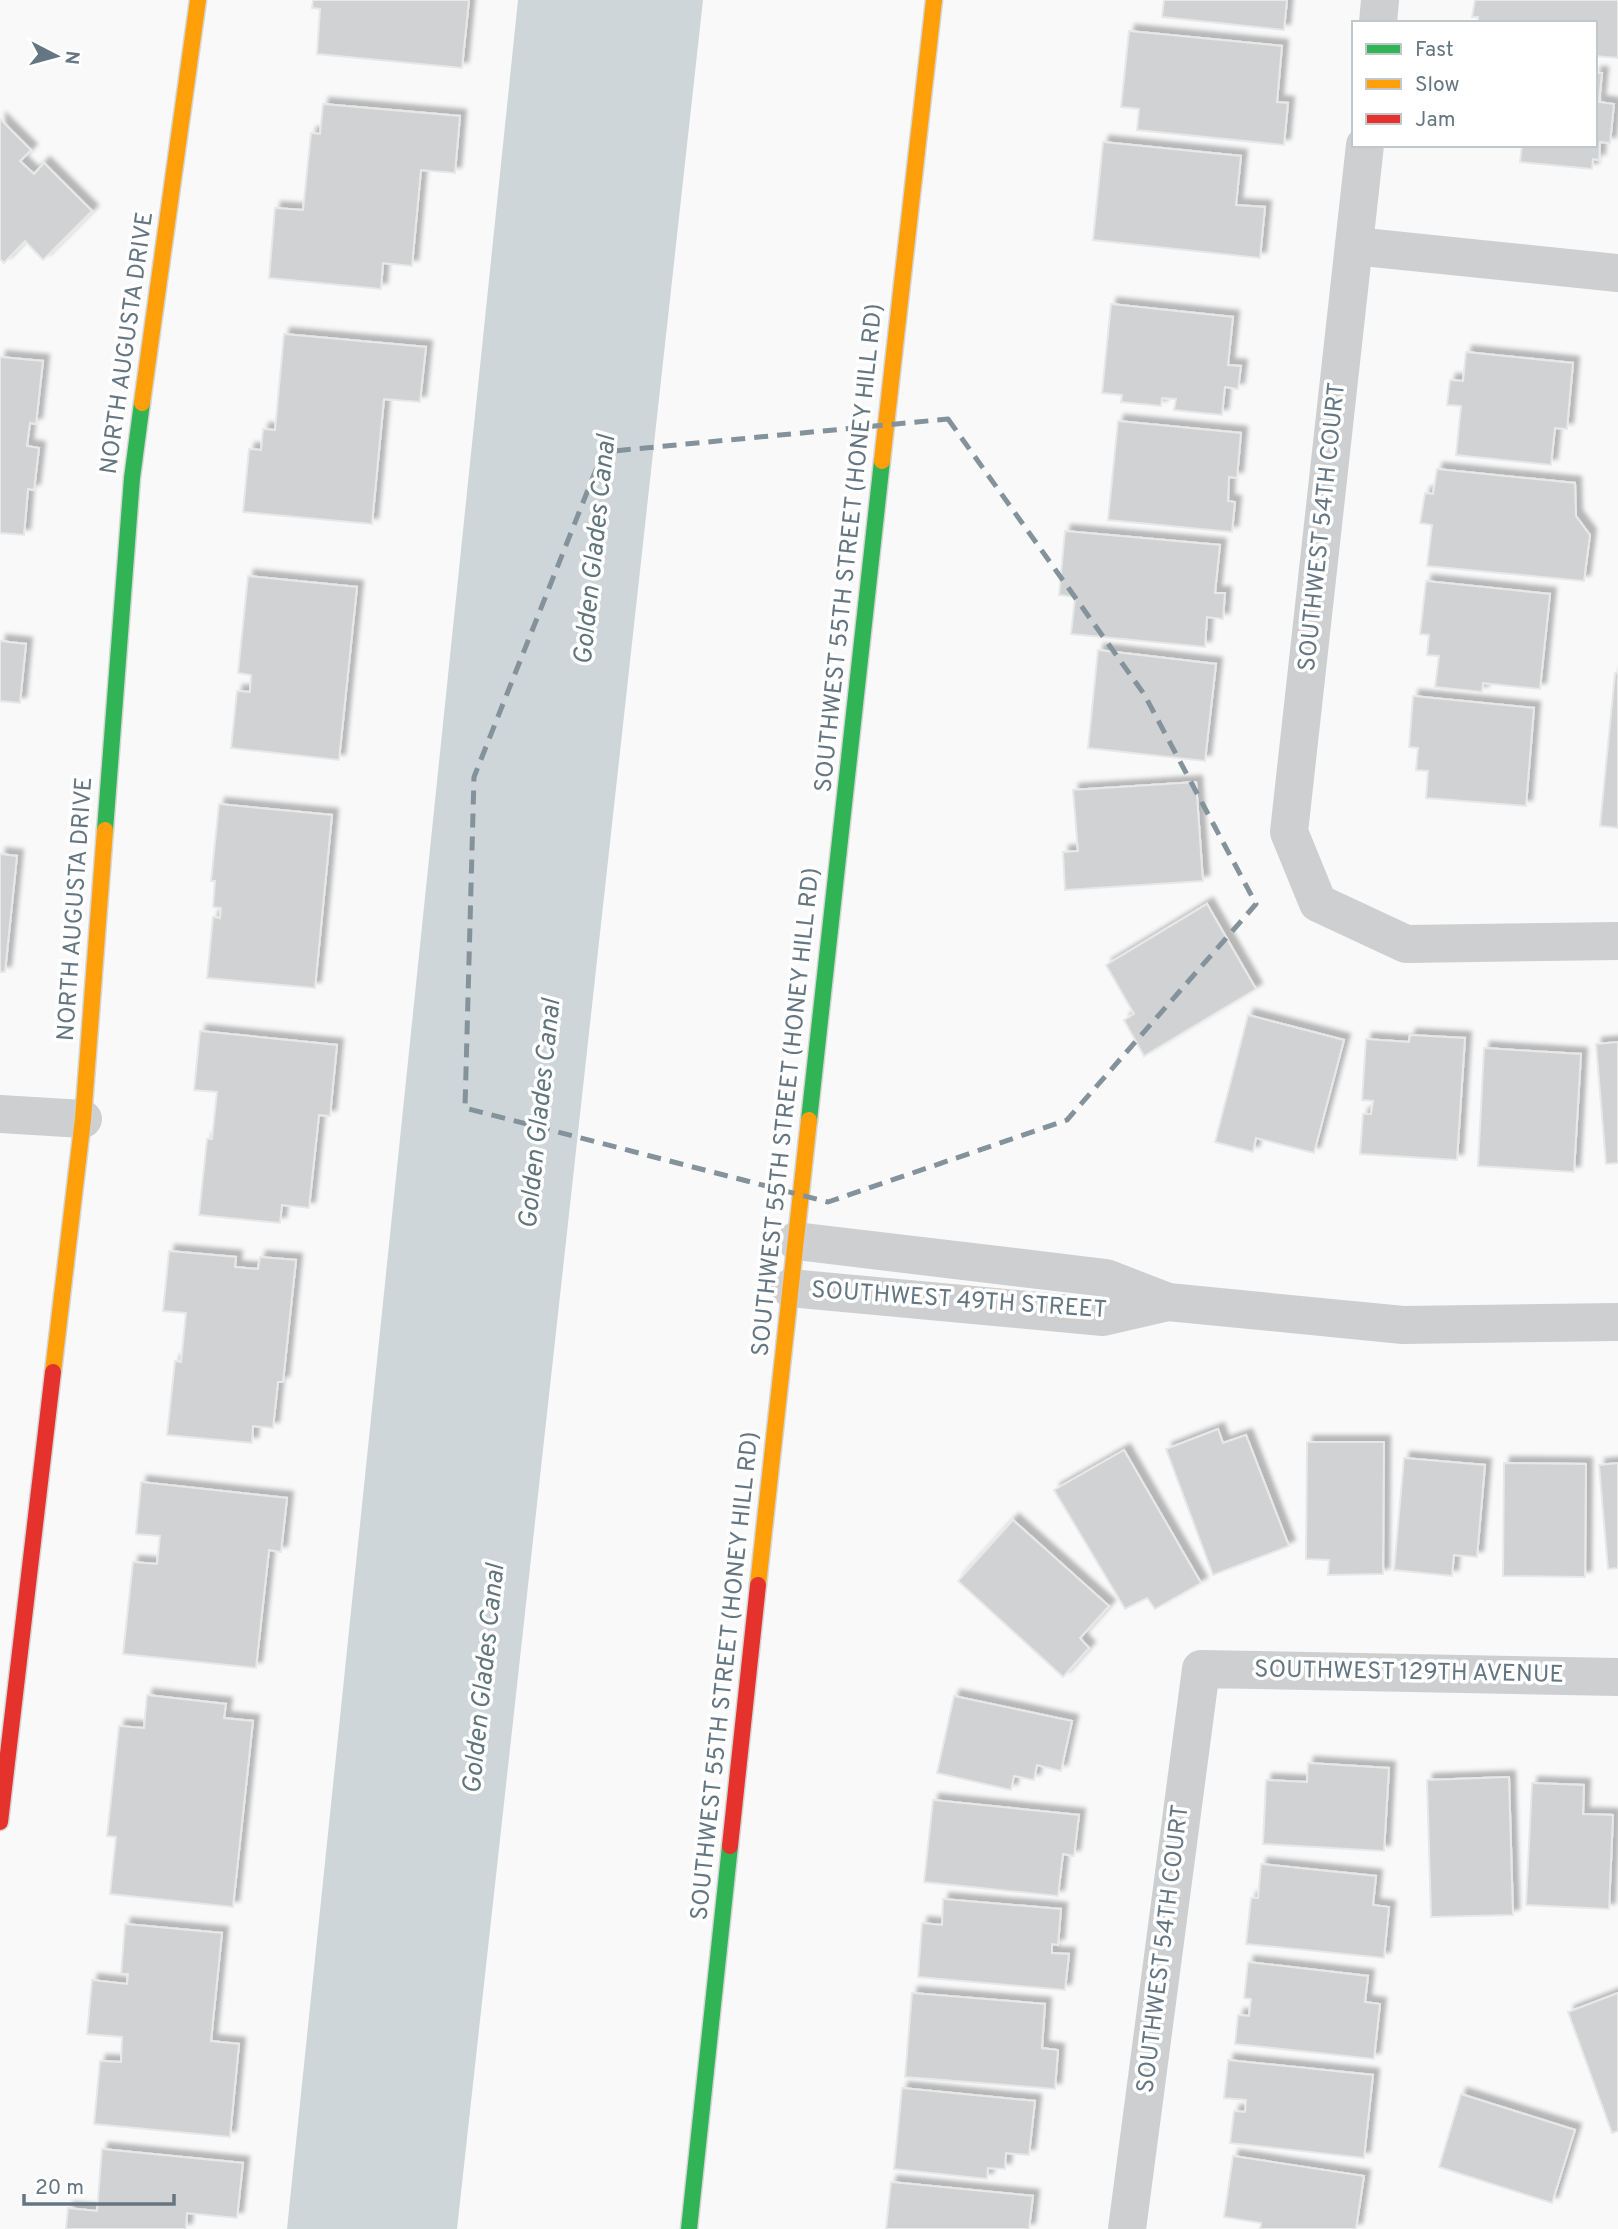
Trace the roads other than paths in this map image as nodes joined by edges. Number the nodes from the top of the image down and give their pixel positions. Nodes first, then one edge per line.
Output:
1 (198, 0) edge
2 (934, 0) edge
3 (1380, 0) edge
4 (1378, 21) edge
5 (1365, 147) edge
6 (1354, 246) junction
7 (1618, 273) edge
8 (1618, 941) edge
9 (0, 1114) edge
10 (83, 1119) junction
11 (796, 1241) junction
12 (790, 1288) junction
13 (1168, 1302) junction
14 (1618, 1322) edge
15 (1201, 1669) joint
16 (1618, 1677) edge
17 (0, 1822) edge
18 (689, 2229) edge
19 (1127, 2229) edge

1 - 10 street, NORTH AUGUSTA DRIVE
2 - 11 street, SOUTHWEST 55TH STREET (HONEY HILL RD)
3 - 4 street
5 - 6 street, SOUTHWEST 54TH COURT
6 - 7 street
6 - 8 street, SOUTHWEST 54TH COURT
9 - 10 street
10 - 17 street, NORTH AUGUSTA DRIVE
11 - 12 street, SOUTHWEST 55TH STREET (HONEY HILL RD)
11 - 13 street, SOUTHWEST 49TH STREET
12 - 13 street, SOUTHWEST 49TH STREET
12 - 18 street, SOUTHWEST 55TH STREET (HONEY HILL RD)
13 - 14 street, SOUTHWEST 49TH STREET
15 - 16 street, SOUTHWEST 129TH AVENUE
15 - 19 street, SOUTHWEST 54TH COURT

